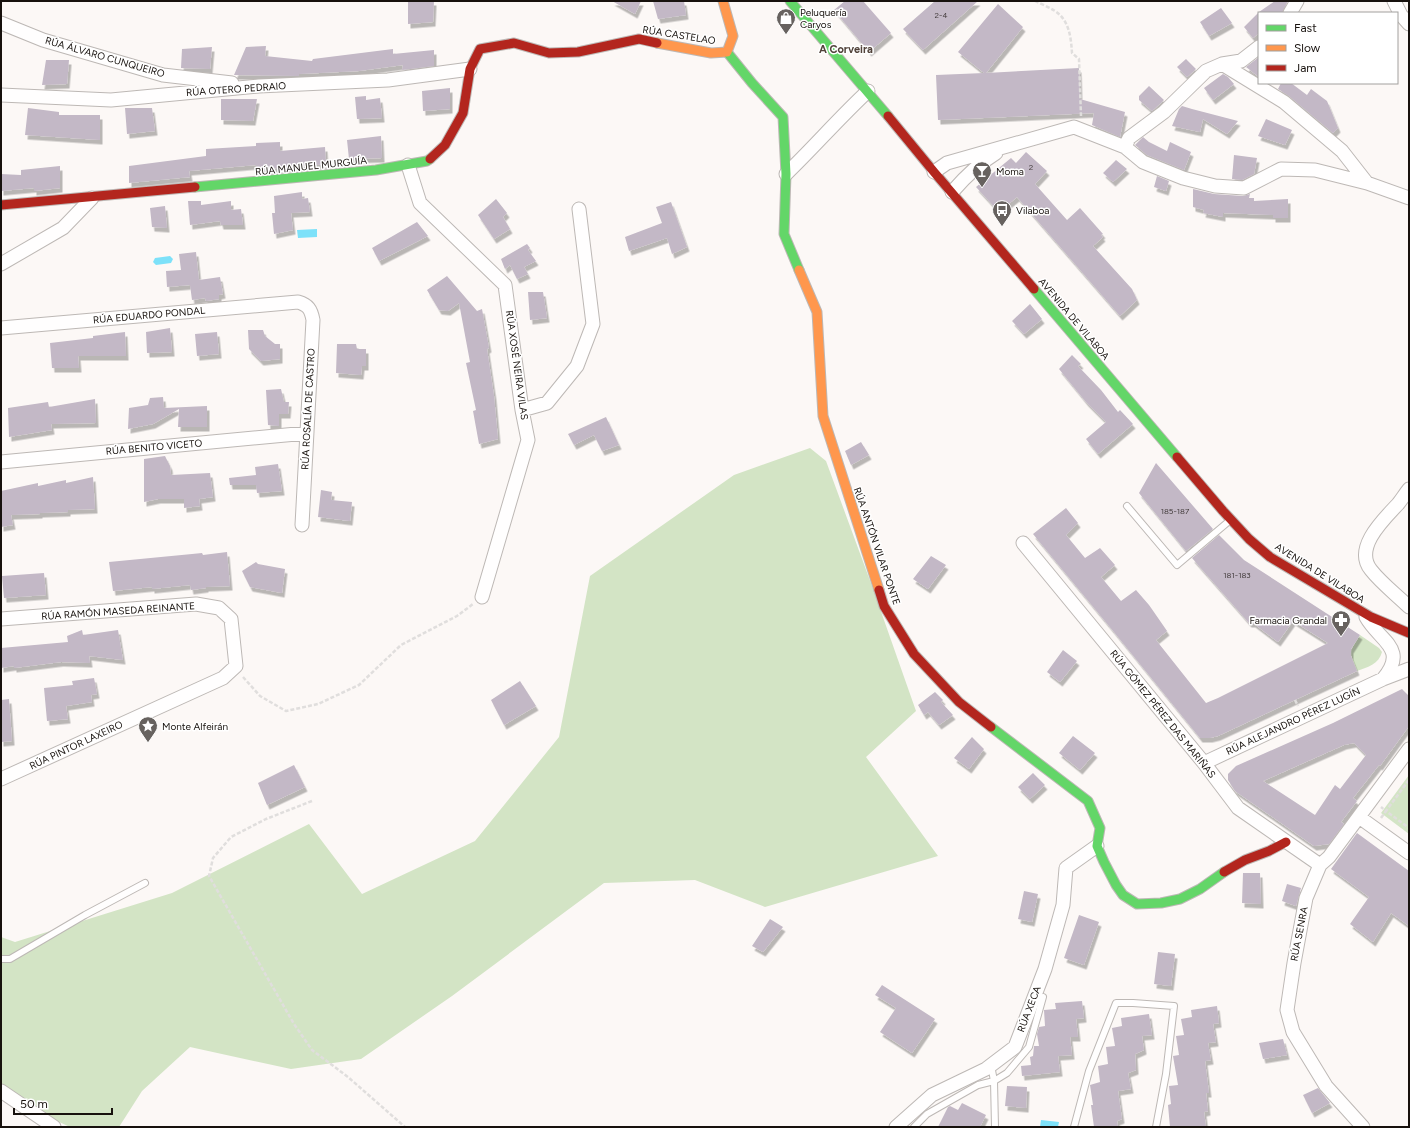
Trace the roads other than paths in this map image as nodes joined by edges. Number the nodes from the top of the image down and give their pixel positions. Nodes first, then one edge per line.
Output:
1 (723, 1) edge
2 (1297, 1) edge
3 (1394, 1) edge
4 (794, 2) edge
5 (1291, 12) edge
6 (1, 23) edge
7 (1409, 24) edge
8 (1258, 48) edge
9 (727, 52) junction
10 (1222, 64) junction
11 (470, 70) junction
12 (259, 86) junction
13 (868, 91) junction
14 (1, 95) edge
15 (1011, 144) junction
16 (1125, 147) junction
17 (960, 159) junction
18 (408, 165) junction
19 (934, 172) junction
20 (786, 174) junction
21 (968, 174) junction
22 (1367, 183) junction
23 (952, 192) junction
24 (92, 198) junction
25 (1409, 198) edge
26 (1, 205) edge
27 (579, 209) dead end
28 (1, 264) edge
29 (298, 302) joint
30 (1, 328) edge
31 (522, 410) junction
32 (307, 433) junction
33 (1, 462) edge
34 (1409, 489) edge
35 (1127, 506) dead end
36 (1231, 519) junction
37 (302, 525) dead end
38 (1024, 543) dead end
39 (482, 597) road end
40 (1409, 607) edge
41 (1367, 615) junction
42 (1, 619) edge
43 (1409, 633) edge
44 (1401, 639) dead end
45 (236, 666) joint
46 (1409, 669) edge
47 (1383, 679) junction
48 (1409, 679) edge
49 (1409, 749) edge
50 (1204, 762) junction
51 (1, 779) edge
52 (1359, 817) junction
53 (1286, 842) junction
54 (1097, 846) junction
55 (1409, 854) edge
56 (1320, 865) junction
57 (145, 883) dead end
58 (1, 959) edge
59 (1043, 997) dead end
60 (991, 1065) junction
61 (994, 1081) junction
62 (1, 1091) edge
63 (54, 1127) edge
64 (896, 1127) edge
65 (914, 1127) edge
66 (995, 1127) edge
67 (1074, 1127) edge
68 (1156, 1127) edge
69 (1363, 1127) edge

1 - 9 main road, RÚA CASTELAO
2 - 5 street
3 - 7 street
4 - 13 main road, AVENIDA DE VILABOA
6 - 12 street, RÚA ÁLVARO CUNQUEIRO
8 - 10 street
9 - 11 main road, RÚA CASTELAO
9 - 20 main road, RÚA ANTÓN VILAR PONTE
10 - 16 street
10 - 22 street
11 - 12 street, RÚA OTERO PEDRAIO
11 - 18 main road, RÚA MANUEL MURGUÍA
12 - 14 street, RÚA OTERO PEDRAIO
13 - 19 main road, AVENIDA DE VILABOA
13 - 20 street
15 - 16 street
15 - 17 street
15 - 21 street
16 - 22 street
17 - 19 street
17 - 21 street
18 - 24 main road, RÚA MANUEL MURGUÍA
18 - 31 street, RÚA XOSÉ NEIRA VILAS
19 - 23 main road, AVENIDA DE VILABOA
20 - 54 main road, RÚA ANTÓN VILAR PONTE
21 - 23 street
22 - 25 street
23 - 36 main road, AVENIDA DE VILABOA
24 - 26 main road, RÚA MANUEL MURGUÍA
24 - 28 street
27 - 31 street
29 - 30 street, RÚA EDUARDO PONDAL
29 - 32 street, RÚA ROSALÍA DE CASTRO
31 - 39 street, RÚA XOSÉ NEIRA VILAS
32 - 33 street, RÚA BENITO VICETO
32 - 37 street, RÚA ROSALÍA DE CASTRO
34 - 40 street
35 - 36 lane
36 - 41 main road, AVENIDA DE VILABOA
38 - 50 street, RÚA GÓMEZ PÉREZ DAS MARIÑAS
41 - 43 main road, AVENIDA DE VILABOA
41 - 44 main road, AVENIDA DE VILABOA
41 - 47 street
42 - 45 street, RÚA RAMÓN MASEDA REINANTE
45 - 51 street, RÚA PINTOR LAXEIRO
46 - 47 street, RÚA ALEJANDRO PÉREZ LUGÍN
47 - 48 street, RÚA ALEJANDRO PÉREZ LUGÍN
47 - 50 street, RÚA ALEJANDRO PÉREZ LUGÍN
49 - 52 street, RÚA SENRA
50 - 53 street, RÚA GÓMEZ PÉREZ DAS MARIÑAS
52 - 55 street
52 - 56 street, RÚA SENRA
53 - 54 main road
53 - 56 street, RÚA GÓMEZ PÉREZ DAS MARIÑAS
54 - 60 street, RÚA XECA
56 - 69 street, RÚA SENRA
57 - 58 lane
59 - 61 lane
60 - 61 lane
60 - 64 street, RÚA XECA
61 - 65 lane
61 - 66 lane
62 - 63 street
67 - 68 lane

